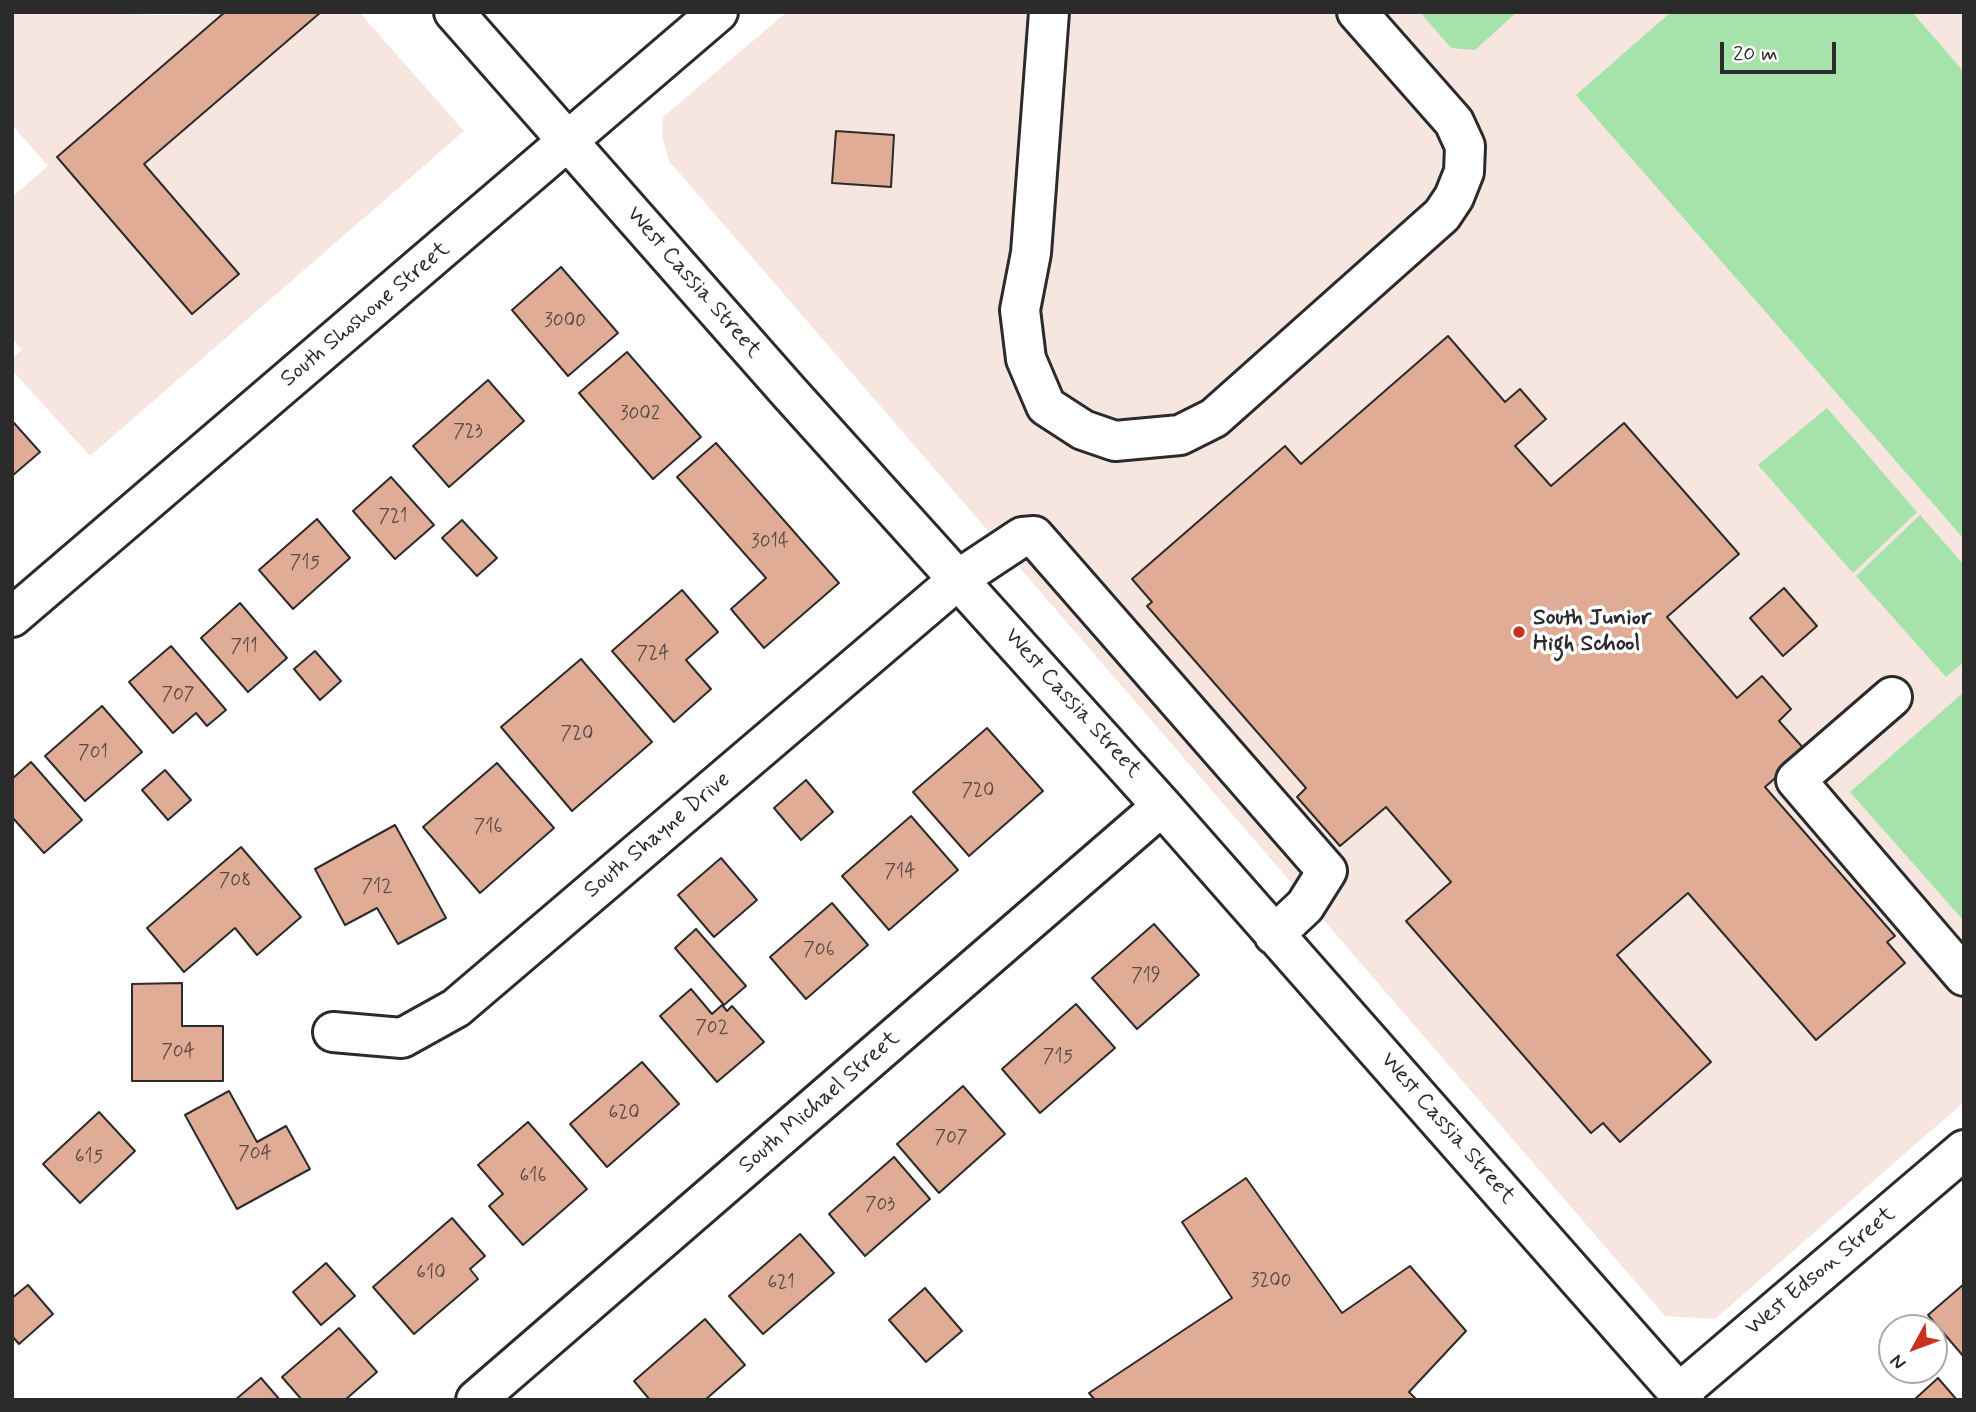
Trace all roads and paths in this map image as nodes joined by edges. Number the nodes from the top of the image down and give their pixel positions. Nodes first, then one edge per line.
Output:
1 (454, 12) edge
2 (718, 12) edge
3 (1049, 12) edge
4 (1357, 12) edge
5 (569, 142) junction
6 (960, 578) junction
7 (12, 617) edge
8 (1892, 697) dead end
9 (1162, 806) junction
10 (1274, 935) junction
11 (1964, 976) edge
12 (333, 1032) dead end
13 (1964, 1150) edge
14 (1682, 1396) edge
15 (476, 1400) edge

1 - 5 street, West Cassia Street
2 - 5 street, South Shoshone Street
3 - 4 street
5 - 6 street, West Cassia Street
5 - 7 street, South Shoshone Street
6 - 9 street, West Cassia Street
6 - 10 street, South Shayne Drive
6 - 12 street, South Shayne Drive
8 - 11 street
9 - 10 street, West Cassia Street
9 - 15 street, South Michael Street
10 - 14 street, West Cassia Street
13 - 14 street, West Edson Street

